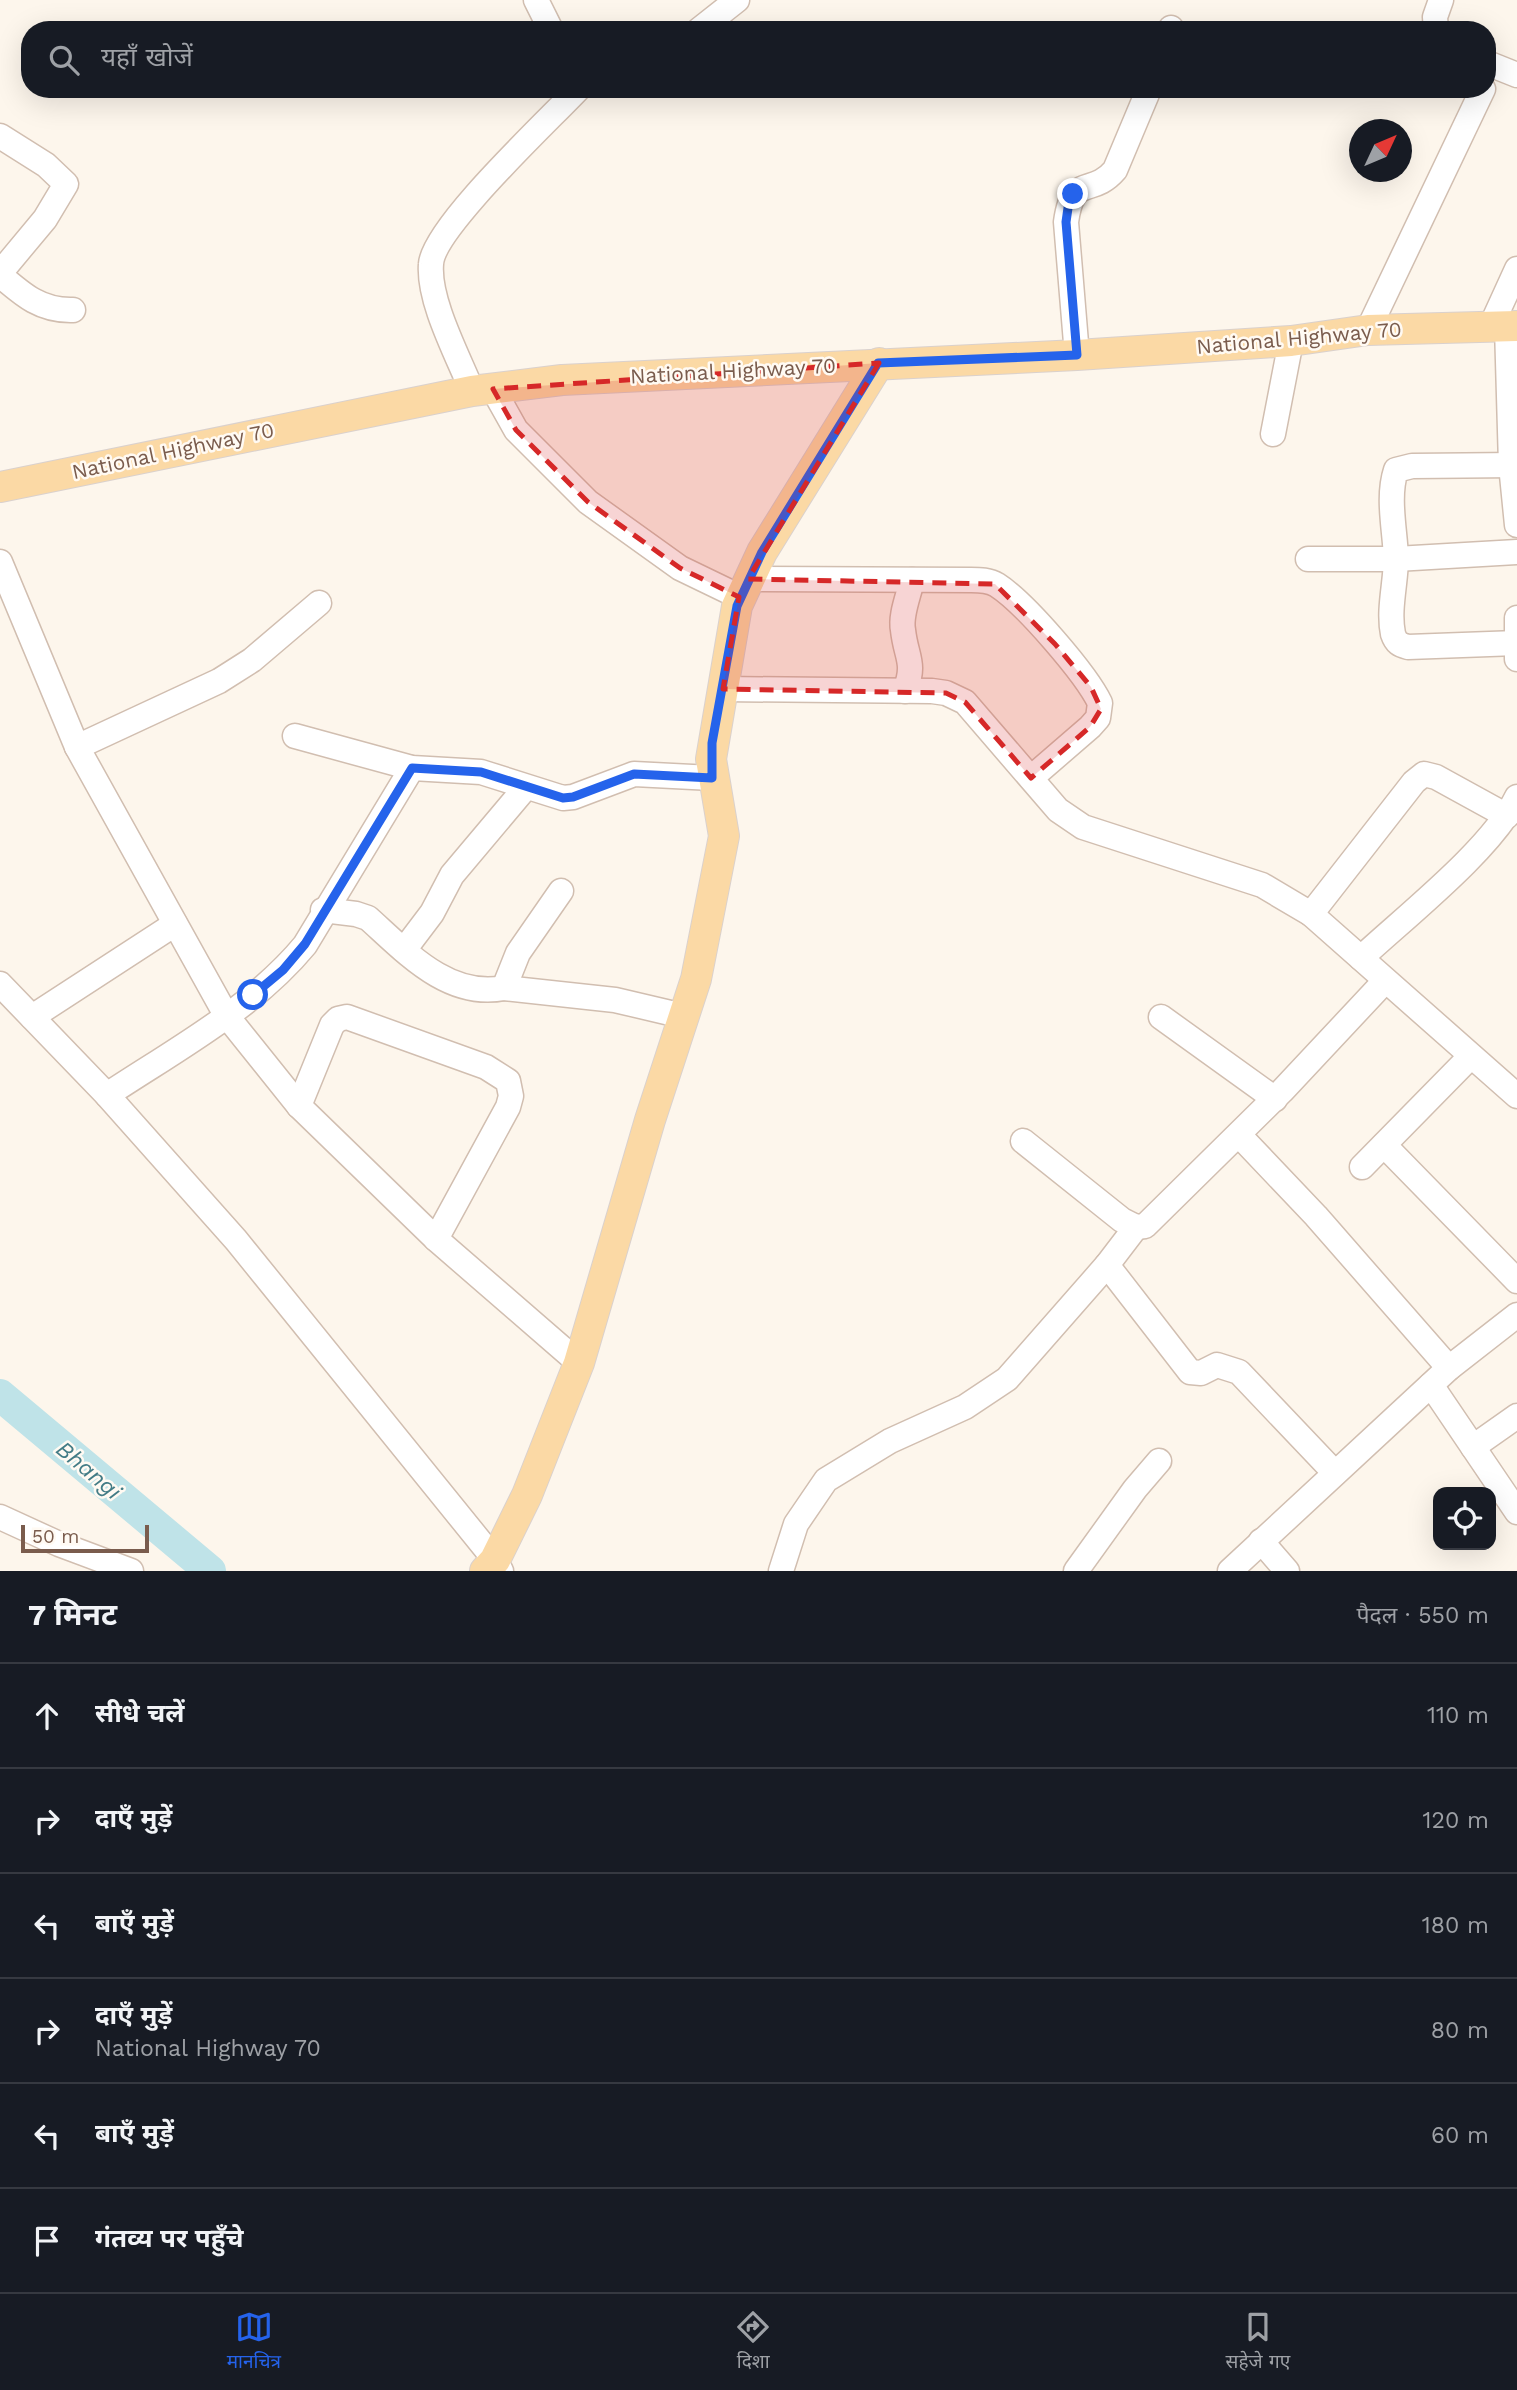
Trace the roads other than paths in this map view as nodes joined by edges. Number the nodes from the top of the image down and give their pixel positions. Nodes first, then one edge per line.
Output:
1 (536, 0) edge
2 (737, 0) edge
3 (1441, 0) edge
4 (546, 21) edge
5 (710, 21) edge
6 (1435, 21) edge
7 (570, 98) edge
8 (1145, 98) edge
9 (1479, 98) edge
10 (0, 136) edge
11 (1517, 269) edge
12 (0, 274) edge
13 (73, 310) dead end
14 (1505, 326) edge
15 (1368, 330) junction
16 (1291, 341) junction
17 (1077, 355) junction
18 (878, 363) junction
19 (482, 390) junction
20 (1273, 434) dead end
21 (1514, 465) edge
22 (0, 487) edge
23 (1517, 524) edge
24 (1517, 552) edge
25 (1308, 559) dead end
26 (1396, 559) junction
27 (0, 562) edge
28 (912, 580) junction
29 (744, 588) junction
30 (319, 603) dead end
31 (1517, 618) edge
32 (1517, 649) edge
33 (723, 689) junction
34 (905, 691) junction
35 (295, 736) dead end
36 (77, 747) junction
37 (412, 768) junction
38 (712, 778) junction
39 (1031, 778) junction
40 (526, 787) junction
41 (1514, 806) edge
42 (561, 891) dead end
43 (323, 910) junction
44 (1311, 914) junction
45 (175, 924) junction
46 (404, 950) junction
47 (1361, 958) junction
48 (1385, 981) junction
49 (0, 984) edge
50 (504, 988) junction
51 (226, 1015) junction
52 (683, 1016) junction
53 (32, 1017) junction
54 (1161, 1017) dead end
55 (1469, 1057) junction
56 (107, 1095) junction
57 (1517, 1097) edge
58 (1275, 1098) junction
59 (299, 1106) junction
60 (1239, 1135) junction
61 (1023, 1141) dead end
62 (1384, 1145) junction
63 (1362, 1167) dead end
64 (1136, 1227) junction
65 (436, 1239) junction
66 (1107, 1265) junction
67 (1517, 1281) edge
68 (1517, 1315) edge
69 (579, 1363) junction
70 (1449, 1367) junction
71 (1431, 1385) junction
72 (1517, 1416) edge
73 (1473, 1447) junction
74 (1159, 1461) dead end
75 (1335, 1473) junction
76 (1517, 1512) edge
77 (0, 1517) edge
78 (1261, 1541) junction
79 (494, 1567) edge
80 (131, 1571) edge
81 (781, 1571) edge
82 (1076, 1571) edge
83 (1230, 1571) edge
84 (1287, 1571) edge

1 - 4 street
2 - 5 street
3 - 6 street
7 - 19 street
8 - 17 street
9 - 15 street
10 - 12 street
11 - 14 street
12 - 13 street
14 - 15 main road, National Highway 70
14 - 21 street
15 - 16 main road, National Highway 70
16 - 17 main road, National Highway 70
16 - 20 street
17 - 18 main road, National Highway 70
18 - 19 main road, National Highway 70
18 - 29 main road
19 - 22 main road, National Highway 70
19 - 29 street
21 - 23 street
21 - 26 street
24 - 26 street
25 - 26 street
26 - 32 street
27 - 36 street
28 - 29 street
28 - 34 street
28 - 39 street
29 - 33 main road
30 - 36 street
31 - 32 street
33 - 34 street
33 - 38 main road
34 - 39 street
35 - 37 street
36 - 45 street
37 - 40 street
37 - 43 street
38 - 40 street
38 - 52 main road
39 - 44 street
40 - 46 street
41 - 44 street
41 - 47 street
42 - 50 street
43 - 46 street
43 - 51 street
44 - 47 street
45 - 51 street
45 - 53 street
46 - 50 street
47 - 48 street
48 - 55 street
48 - 58 street
49 - 53 street
50 - 52 street
51 - 56 street
51 - 59 street
52 - 69 main road
53 - 56 street
54 - 58 street
55 - 57 street
55 - 62 street
56 - 79 street
58 - 60 street
59 - 65 street
59 - 65 street
60 - 64 street
60 - 70 street
61 - 64 street
62 - 63 street
62 - 67 street
64 - 66 street
65 - 69 street
66 - 75 street
66 - 81 street
68 - 70 street
69 - 79 main road
70 - 71 street
71 - 73 street
71 - 75 street
72 - 73 street
73 - 76 street
74 - 82 street
75 - 78 street
77 - 80 street
78 - 83 street
78 - 84 street

